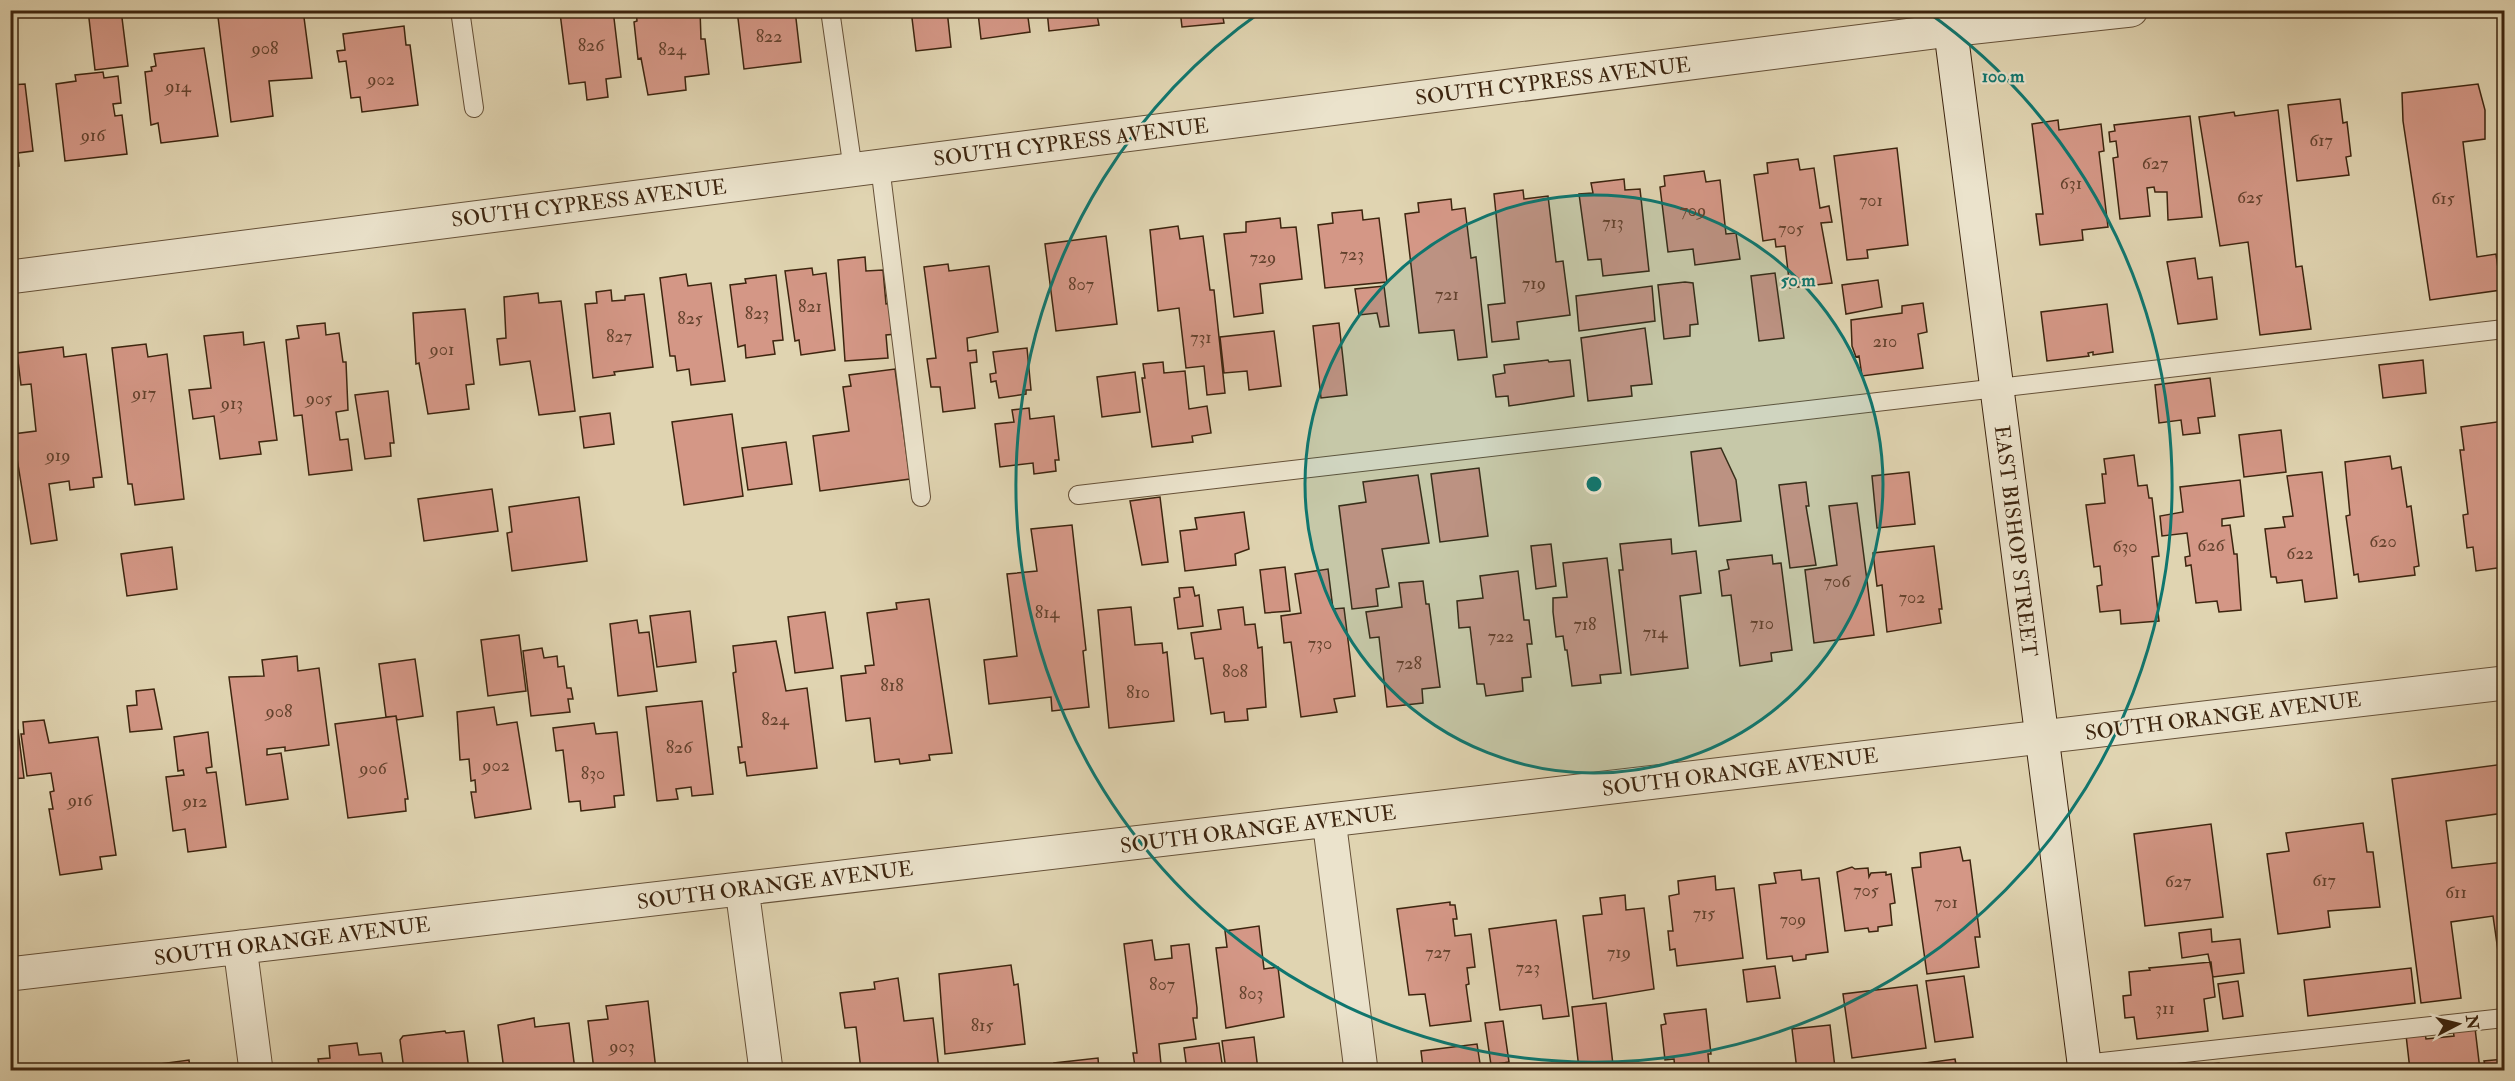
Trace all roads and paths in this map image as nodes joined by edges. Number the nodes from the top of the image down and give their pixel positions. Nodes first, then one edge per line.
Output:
1 (460, 10) edge
2 (830, 10) edge
3 (2132, 10) edge
4 (2055, 15) edge
5 (1949, 20) edge
6 (474, 108) dead end
7 (867, 168) junction
8 (10, 277) edge
9 (2505, 329) edge
10 (1996, 388) junction
11 (1078, 495) dead end
12 (921, 497) dead end
13 (2505, 683) edge
14 (2040, 737) junction
15 (1329, 820) junction
16 (742, 889) junction
17 (240, 947) junction
18 (10, 974) edge
19 (2505, 1018) edge
20 (2085, 1067) edge
21 (256, 1071) edge
22 (766, 1071) edge
23 (1361, 1071) edge

1 - 6 lane
2 - 7 lane
3 - 4 street, SOUTH CYPRESS AVENUE
4 - 5 street, SOUTH CYPRESS AVENUE
5 - 7 street, SOUTH CYPRESS AVENUE
5 - 10 street, EAST BISHOP STREET
7 - 8 street, SOUTH CYPRESS AVENUE
7 - 12 lane
9 - 10 lane
10 - 11 lane
10 - 14 street, EAST BISHOP STREET
13 - 14 street, SOUTH ORANGE AVENUE
14 - 15 street, SOUTH ORANGE AVENUE
14 - 20 street, EAST BISHOP STREET
15 - 16 street, SOUTH ORANGE AVENUE
15 - 23 street
16 - 17 street, SOUTH ORANGE AVENUE
16 - 22 street
17 - 18 street, SOUTH ORANGE AVENUE
17 - 21 street
19 - 20 lane

